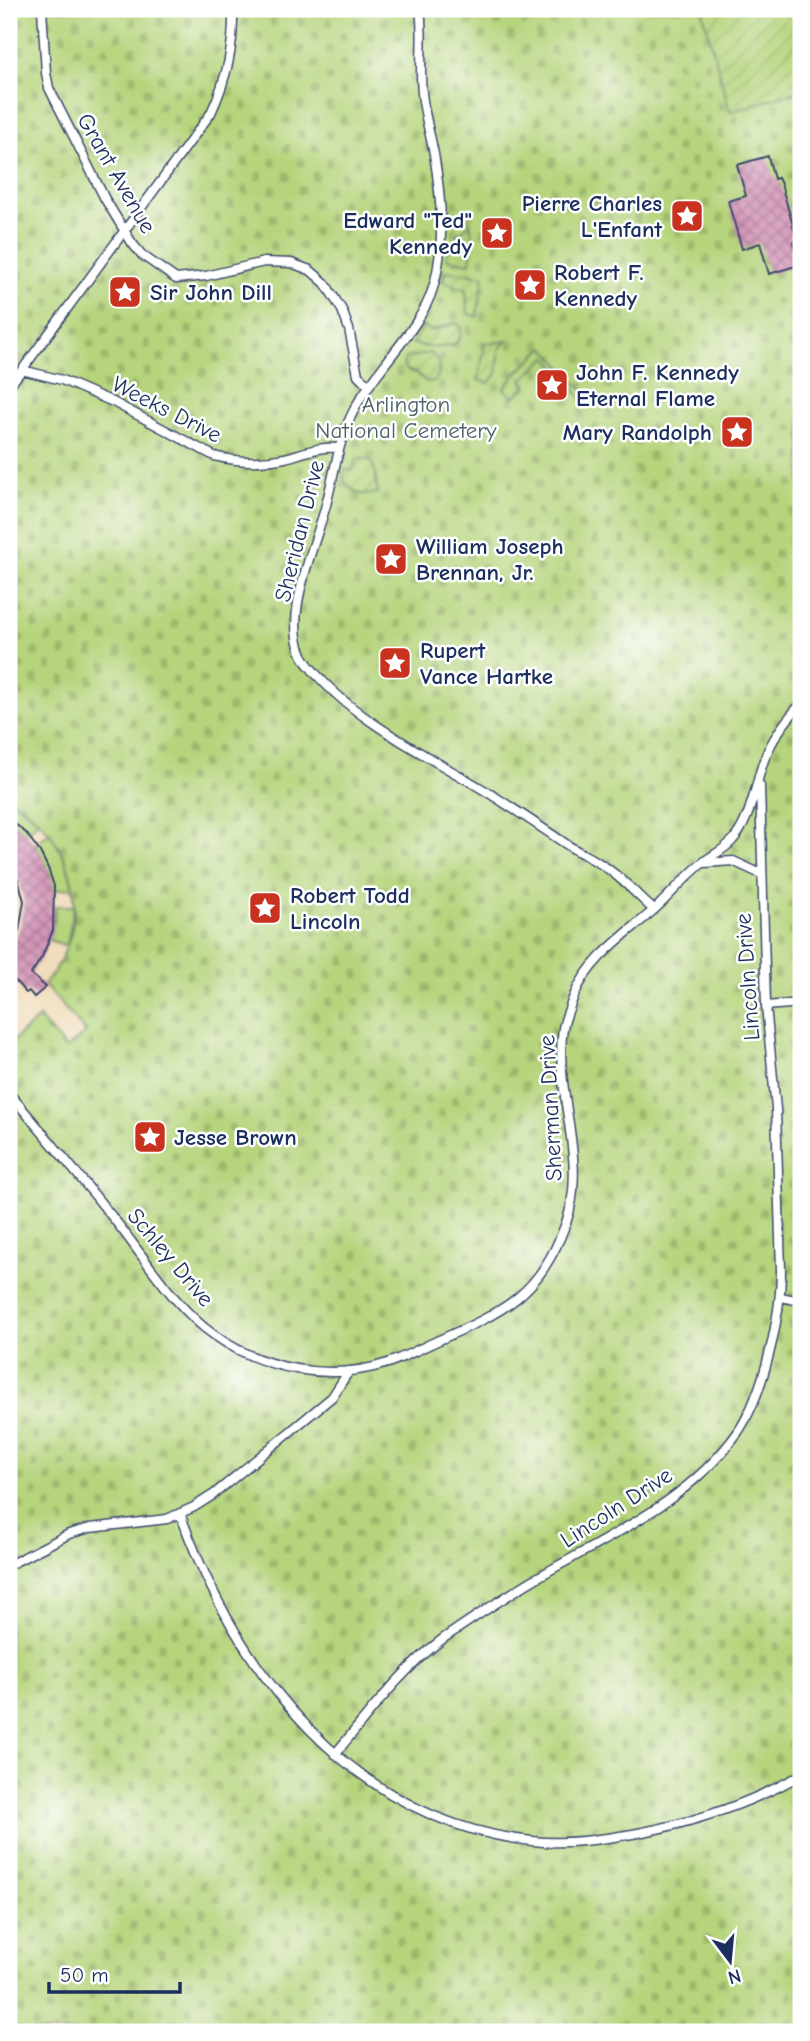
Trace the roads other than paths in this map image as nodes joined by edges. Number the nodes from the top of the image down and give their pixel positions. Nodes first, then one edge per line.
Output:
1 (42, 9) edge
2 (233, 9) edge
3 (421, 9) edge
4 (124, 231) junction
5 (22, 370) junction
6 (9, 386) edge
7 (369, 386) junction
8 (339, 448) junction
9 (801, 704) edge
10 (760, 780) junction
11 (703, 863) junction
12 (761, 874) junction
13 (654, 910) junction
14 (801, 1003) edge
15 (766, 1006) junction
16 (9, 1093) edge
17 (780, 1297) junction
18 (801, 1301) edge
19 (349, 1371) junction
20 (180, 1513) junction
21 (9, 1565) edge
22 (335, 1754) junction
23 (801, 1775) edge

1 - 4 lane, Grant Avenue
2 - 4 lane
3 - 7 lane, Sheridan Drive
4 - 5 lane
4 - 7 lane, Grant Avenue
5 - 6 lane
5 - 8 lane, Weeks Drive
7 - 8 lane, Sheridan Drive
8 - 13 lane, Sheridan Drive
9 - 10 lane, Sherman Drive
10 - 11 lane, Sherman Drive
10 - 12 lane, Lincoln Drive
11 - 12 lane
11 - 13 lane, Sherman Drive
12 - 15 lane, Lincoln Drive
13 - 19 lane, Sherman Drive
14 - 15 lane
15 - 17 lane, Lincoln Drive
16 - 19 lane, Schley Drive
17 - 18 lane
17 - 22 lane, Lincoln Drive
19 - 20 lane
20 - 21 lane
20 - 22 lane
22 - 23 lane

